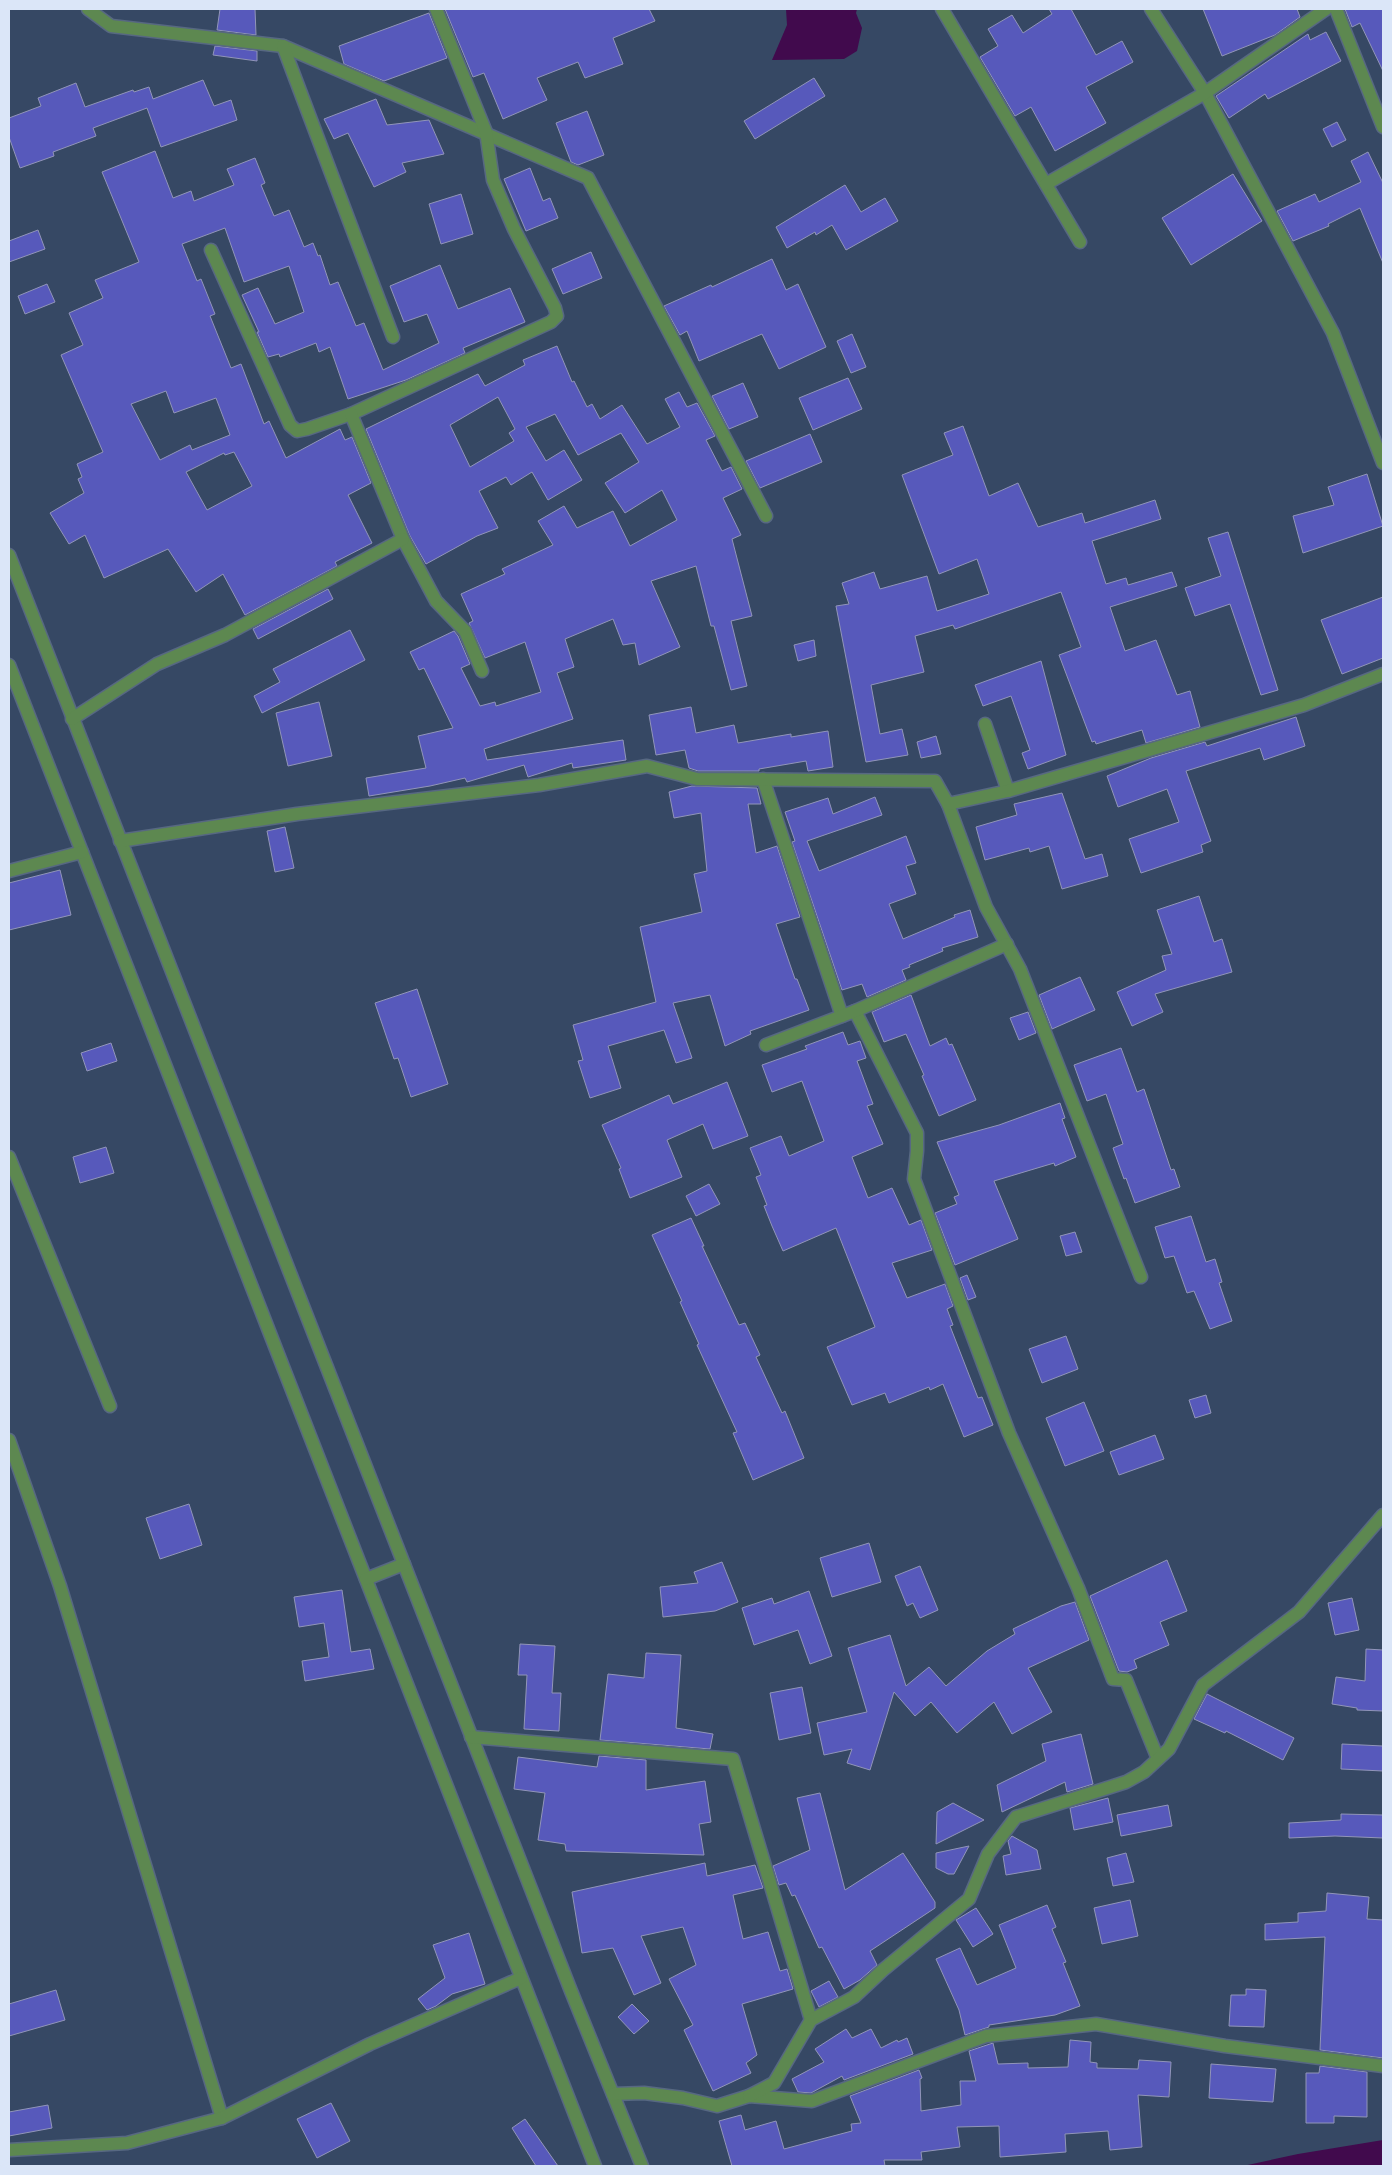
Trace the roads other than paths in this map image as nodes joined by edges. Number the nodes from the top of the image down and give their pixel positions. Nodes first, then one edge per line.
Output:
1 (88, 9) edge
2 (436, 9) edge
3 (942, 9) edge
4 (1150, 9) edge
5 (1326, 9) edge
6 (1336, 9) edge
7 (283, 46) junction
8 (1205, 93) junction
9 (1383, 127) edge
10 (486, 132) junction
11 (1046, 184) junction
12 (1080, 242) dead end
13 (211, 250) dead end
14 (393, 337) dead end
15 (351, 414) junction
16 (1383, 463) edge
17 (766, 516) dead end
18 (403, 539) junction
19 (9, 555) edge
20 (9, 665) edge
21 (482, 671) dead end
22 (1383, 674) edge
23 (72, 719) junction
24 (986, 724) dead end
25 (763, 779) junction
26 (1008, 791) junction
27 (948, 804) junction
28 (120, 841) junction
29 (82, 852) junction
30 (9, 871) edge
31 (1006, 944) junction
32 (855, 1011) junction
33 (842, 1016) junction
34 (766, 1046) dead end
35 (9, 1157) edge
36 (1141, 1277) dead end
37 (110, 1406) dead end
38 (9, 1440) edge
39 (1383, 1515) edge
40 (404, 1564) junction
41 (366, 1579) junction
42 (472, 1737) junction
43 (1158, 1759) junction
44 (521, 1978) junction
45 (812, 2020) junction
46 (1383, 2066) edge
47 (613, 2094) junction
48 (748, 2096) junction
49 (222, 2118) junction
50 (9, 2150) edge
51 (595, 2166) edge
52 (642, 2166) edge

1 - 7 street
2 - 10 street
3 - 11 street
4 - 8 street
5 - 8 street
6 - 9 street
7 - 10 street
7 - 14 street
8 - 11 street
8 - 16 street
10 - 15 street
10 - 17 street
11 - 12 street
13 - 15 street
15 - 18 street
18 - 21 street
18 - 23 street
19 - 23 street
20 - 29 street
22 - 26 street
23 - 28 street
24 - 26 street
25 - 27 street
25 - 28 street
25 - 33 street
26 - 27 street
27 - 31 street
28 - 40 street
29 - 30 street
29 - 41 street
31 - 32 street
31 - 36 street
32 - 33 street
32 - 43 street
33 - 34 street
35 - 37 street
38 - 49 street
39 - 43 street
40 - 41 street
40 - 42 street
41 - 44 street
42 - 45 street
42 - 47 street
43 - 45 street
44 - 49 street
44 - 51 street
45 - 48 street
46 - 48 street
47 - 48 street
47 - 52 street
49 - 50 street

